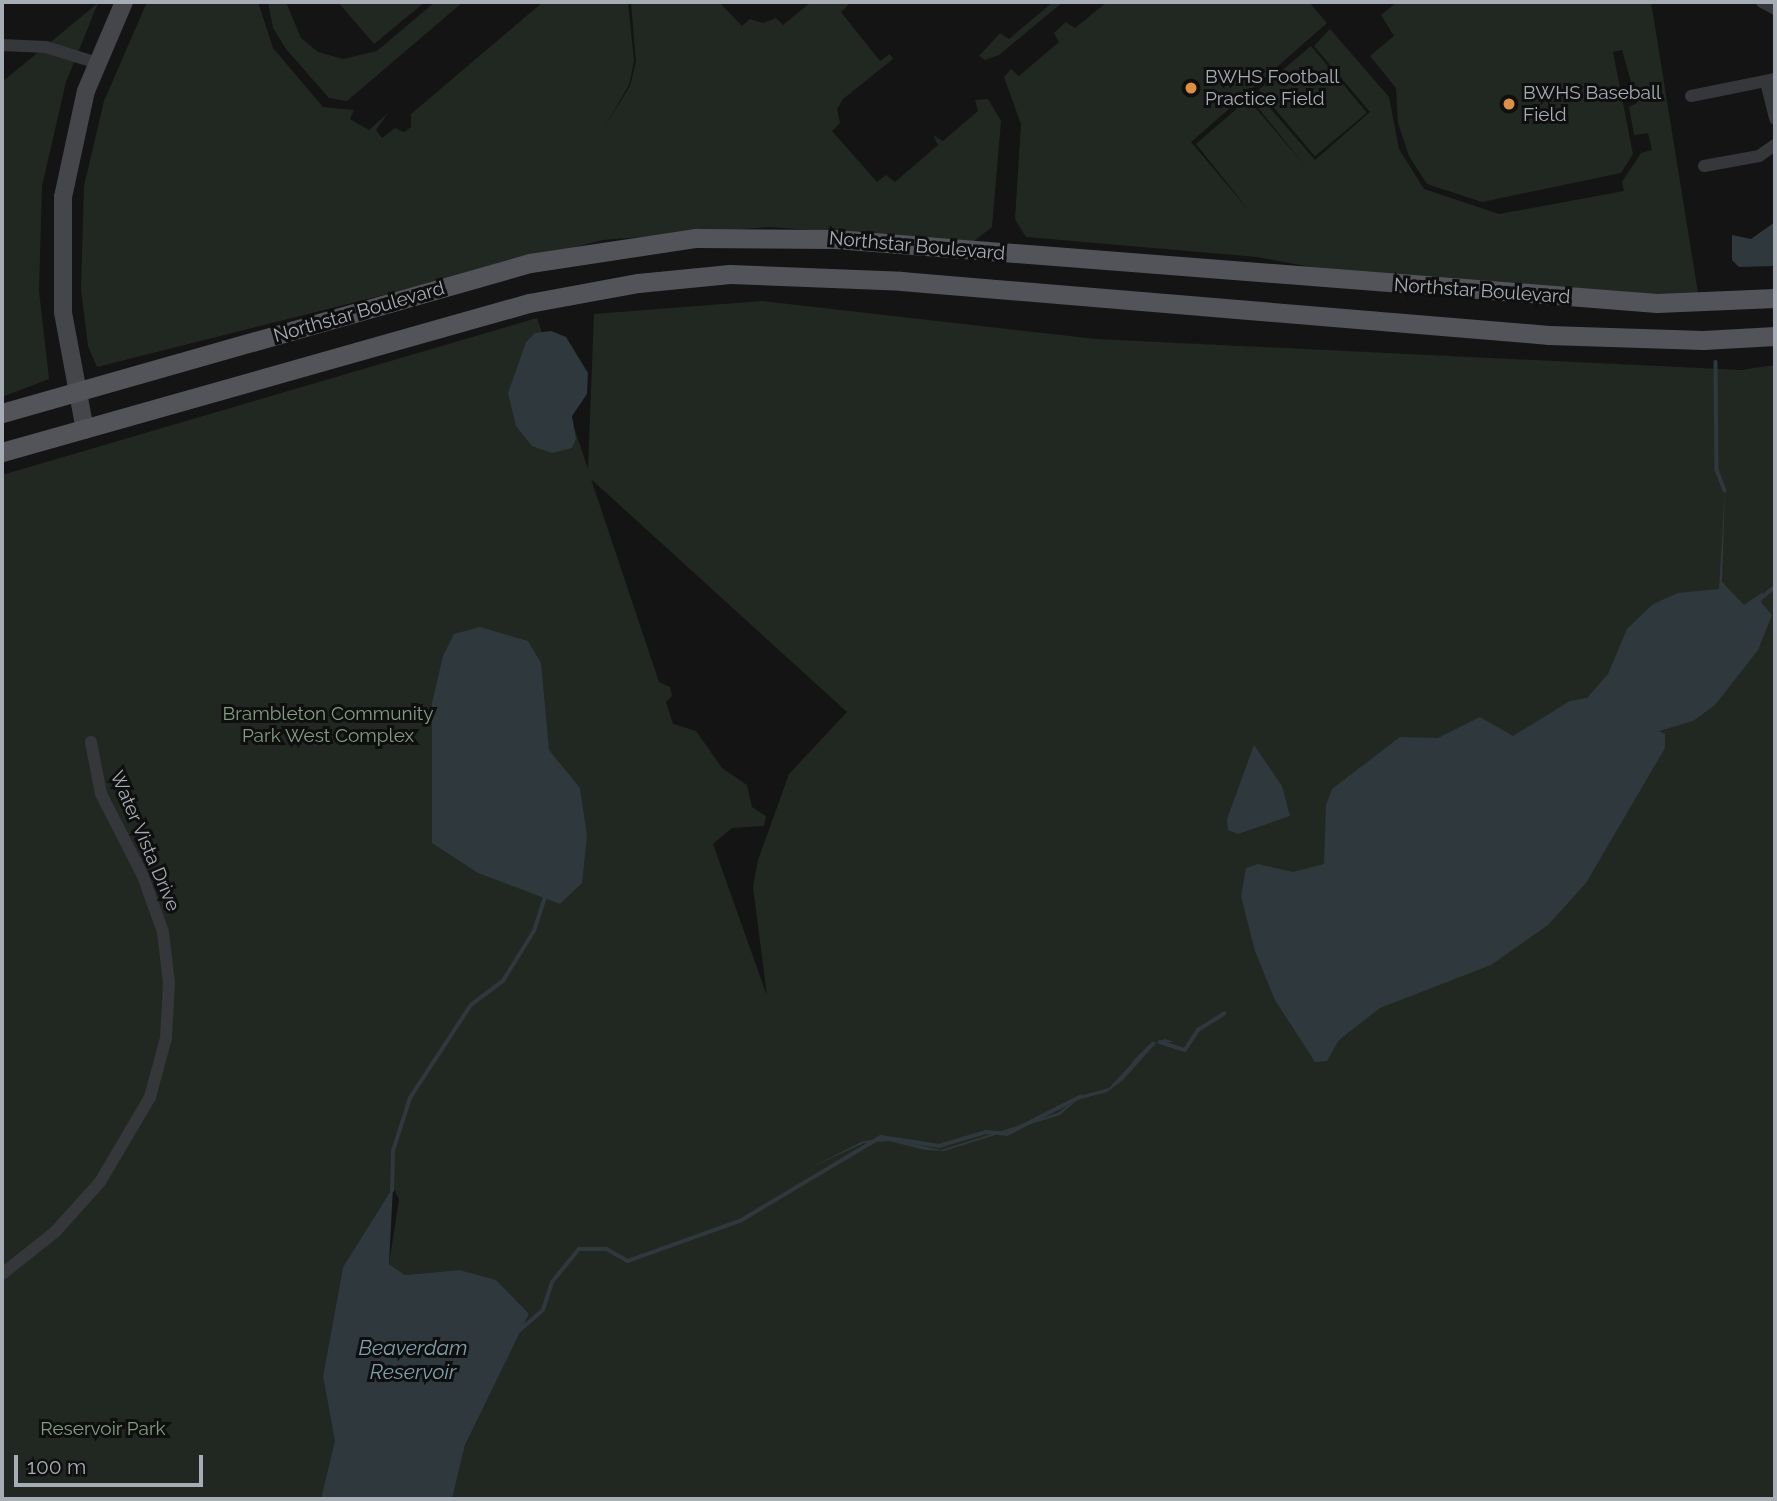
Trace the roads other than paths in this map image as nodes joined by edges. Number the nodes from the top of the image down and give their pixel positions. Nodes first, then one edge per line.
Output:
1 (124, 2) edge
2 (1762, 2) edge
3 (1775, 9) edge
4 (2, 45) edge
5 (97, 63) junction
6 (1771, 81) edge
7 (1690, 96) dead end
8 (1775, 119) edge
9 (1775, 145) edge
10 (1704, 166) dead end
11 (1775, 298) edge
12 (1775, 336) edge
13 (77, 393) junction
14 (2, 413) edge
15 (85, 430) junction
16 (2, 452) edge
17 (91, 743) dead end
18 (2, 1274) edge

1 - 5 main road
2 - 3 street
4 - 5 street
5 - 13 main road
6 - 7 street
6 - 8 street
9 - 10 street
11 - 13 main road, Northstar Boulevard
12 - 15 main road, Northstar Boulevard
13 - 14 main road, Northstar Boulevard
13 - 15 main road
15 - 16 main road, Northstar Boulevard
17 - 18 street, Water Vista Drive

